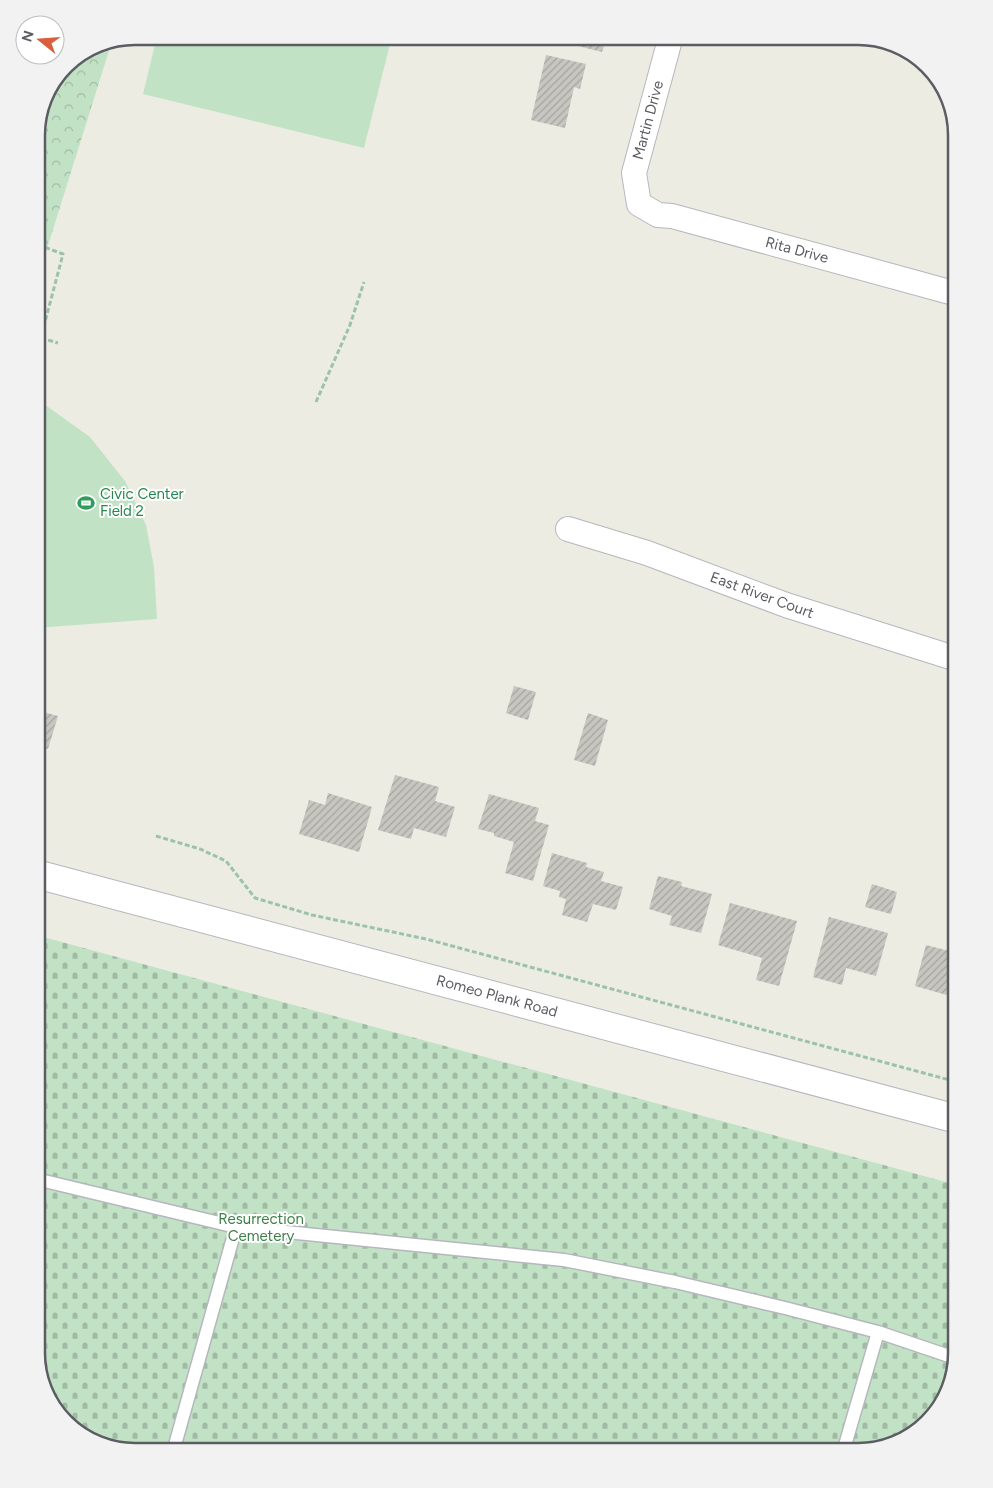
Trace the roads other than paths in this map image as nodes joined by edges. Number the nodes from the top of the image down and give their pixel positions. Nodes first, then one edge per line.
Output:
1 (669, 45) edge
2 (639, 204) joint
3 (948, 292) edge
4 (568, 529) dead end
5 (948, 656) edge
6 (45, 876) edge
7 (948, 1117) edge
8 (45, 1184) edge
9 (236, 1227) junction
10 (878, 1332) junction
11 (948, 1356) edge
12 (176, 1443) edge
13 (846, 1443) edge

1 - 2 street, Martin Drive
2 - 3 street, Rita Drive
4 - 5 street, East River Court
6 - 7 street, Romeo Plank Road
8 - 9 lane
9 - 10 lane
9 - 12 lane
10 - 11 lane
10 - 13 lane

